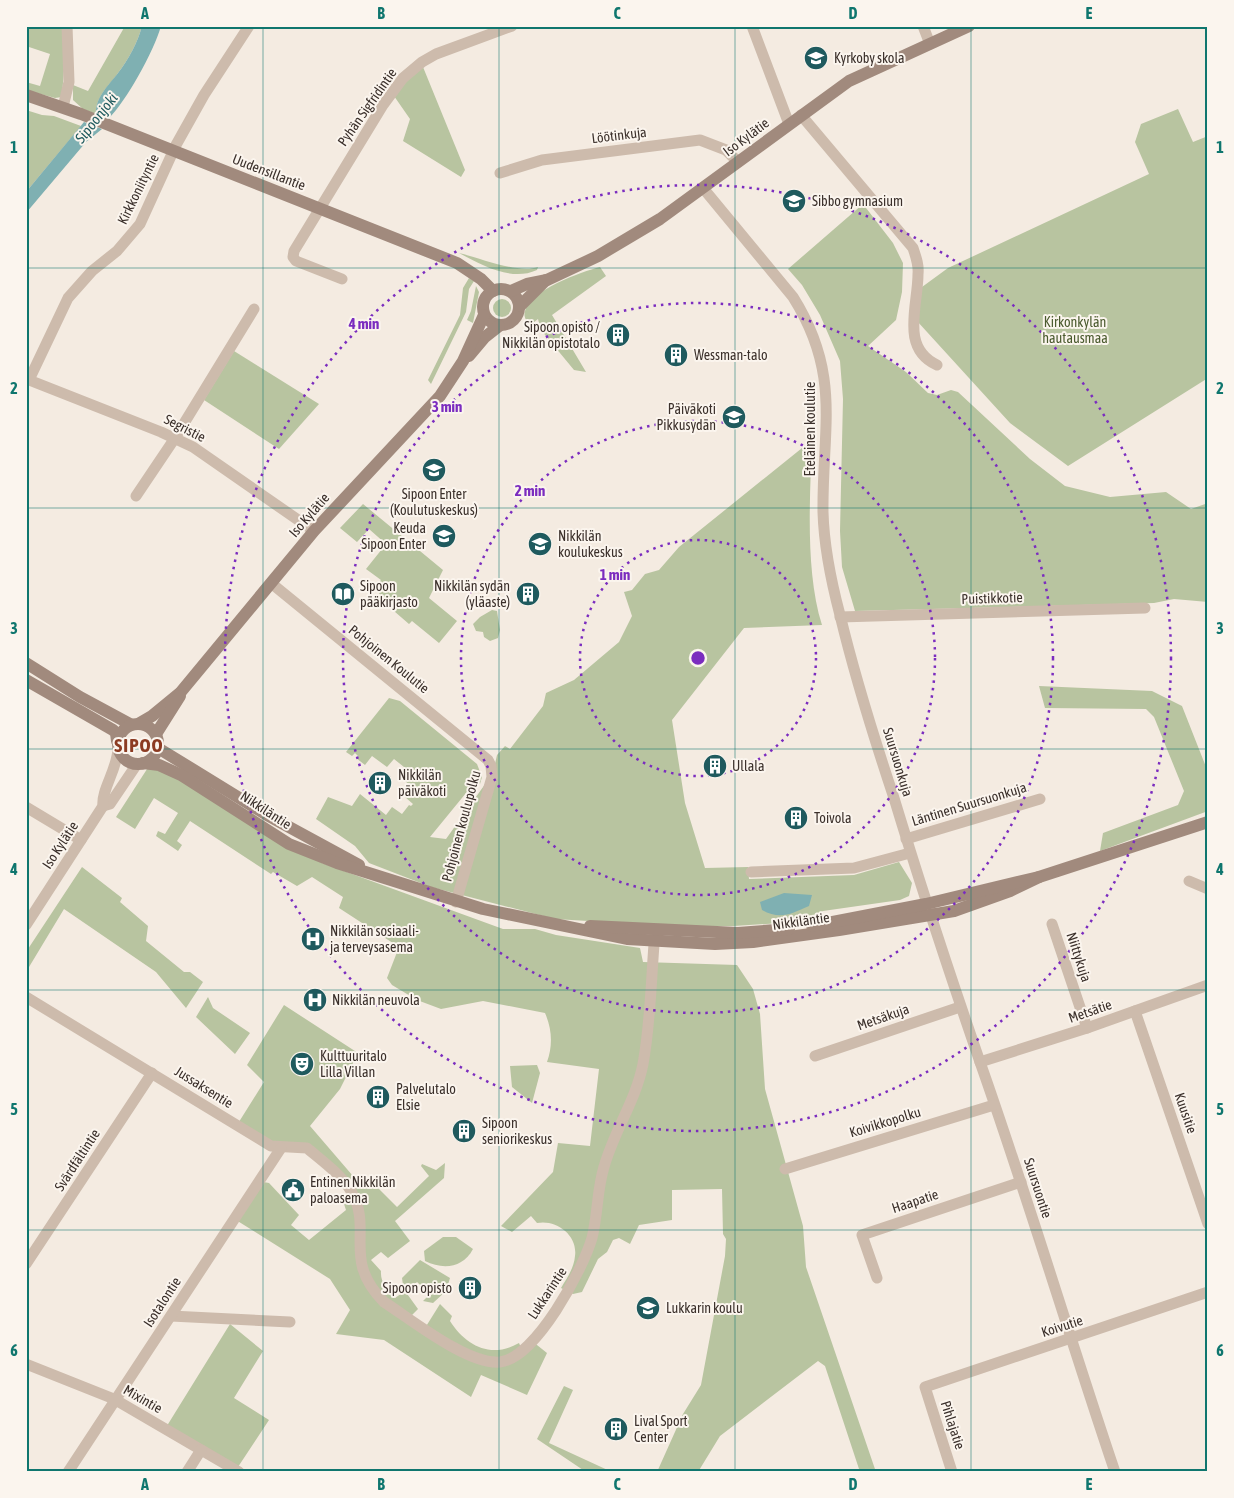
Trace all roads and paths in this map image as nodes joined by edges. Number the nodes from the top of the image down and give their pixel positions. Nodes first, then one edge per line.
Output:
1 (68, 26) edge
2 (249, 26) edge
3 (512, 26) edge
4 (752, 26) edge
5 (923, 26) edge
6 (969, 26) edge
7 (930, 44) junction
8 (26, 95) edge
9 (63, 107) junction
10 (801, 115) junction
11 (787, 119) junction
12 (173, 151) junction
13 (738, 162) junction
14 (500, 173) dead end
15 (703, 188) junction
16 (319, 208) junction
17 (342, 279) dead end
18 (547, 280) junction
19 (493, 291) junction
20 (511, 291) junction
21 (520, 306) junction
22 (254, 309) dead end
23 (484, 315) junction
24 (499, 326) junction
25 (463, 361) junction
26 (937, 365) dead end
27 (29, 380) joint
28 (175, 438) junction
29 (136, 496) dead end
30 (314, 531) junction
31 (271, 582) junction
32 (1145, 608) dead end
33 (840, 617) junction
34 (26, 663) edge
35 (26, 680) edge
36 (180, 693) junction
37 (135, 724) junction
38 (156, 734) junction
39 (118, 745) junction
40 (158, 748) junction
41 (488, 760) joint
42 (140, 764) junction
43 (1040, 799) dead end
44 (103, 806) junction
45 (26, 807) edge
46 (1207, 822) edge
47 (906, 839) junction
48 (81, 840) junction
49 (910, 852) junction
50 (751, 872) dead end
51 (376, 875) junction
52 (1189, 881) dead end
53 (1208, 888) edge
54 (456, 902) junction
55 (928, 910) junction
56 (26, 924) edge
57 (1052, 924) dead end
58 (655, 936) junction
59 (1208, 985) edge
60 (26, 997) edge
61 (960, 1007) junction
62 (1135, 1012) junction
63 (1087, 1028) junction
64 (815, 1056) dead end
65 (980, 1062) junction
66 (152, 1073) junction
67 (994, 1105) junction
68 (280, 1148) junction
69 (785, 1169) dead end
70 (1021, 1182) junction
71 (356, 1202) joint
72 (1208, 1224) edge
73 (26, 1264) edge
74 (877, 1278) dead end
75 (1208, 1292) edge
76 (171, 1316) junction
77 (290, 1322) dead end
78 (1071, 1339) junction
79 (26, 1364) edge
80 (925, 1387) joint
81 (114, 1399) junction
82 (201, 1450) junction
83 (68, 1472) edge
84 (186, 1472) edge
85 (239, 1472) edge
86 (952, 1472) edge
87 (1115, 1472) edge

1 - 9 street
2 - 12 street, Kirkkoniityntie
3 - 16 street, Pyhän Sigfridintie
4 - 11 street
5 - 7 street
6 - 7 street, Iso Kylätie
7 - 10 street, Iso Kylätie
8 - 9 street, Uudensillantie
9 - 12 street, Uudensillantie
10 - 11 street, Iso Kylätie
10 - 26 street
11 - 13 street, Iso Kylätie
12 - 16 street, Uudensillantie
12 - 27 street, Kirkkoniityntie
13 - 14 street, Löötinkuja
13 - 15 street, Iso Kylätie
15 - 18 street, Iso Kylätie
15 - 33 street, Eteläinen koulutie
16 - 17 street, Pyhän Sigfridintie
16 - 19 street, Uudensillantie
18 - 20 street, Iso Kylätie
18 - 21 street, Iso Kylätie
19 - 20 street
19 - 23 street
20 - 21 street
21 - 24 street
22 - 28 street
23 - 24 street
23 - 25 street, Iso Kylätie
24 - 25 street, Iso Kylätie
25 - 30 street, Iso Kylätie
27 - 28 street, Segristie
28 - 29 street
28 - 30 street, Segristie
30 - 31 street, Iso Kylätie
31 - 36 street, Iso Kylätie
31 - 41 street, Pohjoinen Koulutie
32 - 33 street, Puistikkotie
33 - 47 street, Suursuonkuja
34 - 37 street
35 - 39 street
36 - 37 street, Iso Kylätie
36 - 38 street, Iso Kylätie
37 - 38 street
37 - 39 street
38 - 40 street
39 - 42 street
39 - 44 street, Iso Kylätie
40 - 42 street
40 - 51 street, Nikkiläntie
41 - 54 street, Pohjoinen koulupolku
42 - 44 street, Iso Kylätie
42 - 51 street, Nikkiläntie
43 - 47 street, Läntinen Suursuonkuja
44 - 48 street, Iso Kylätie
45 - 48 street
46 - 55 street, Nikkiläntie
47 - 49 street, Suursuonkuja
48 - 56 street, Iso Kylätie
49 - 50 street
49 - 55 street, Suursuonkuja
51 - 54 street, Nikkiläntie
52 - 53 street
54 - 58 street, Nikkiläntie
55 - 58 street, Nikkiläntie
55 - 61 street, Suursuontie
57 - 63 street, Niittykuja
58 - 71 street, Lukkarintie
59 - 62 street, Metsätie
60 - 66 street, Jussaksentie
61 - 64 street, Metsäkuja
61 - 65 street, Suursuontie
62 - 63 street, Metsätie
62 - 72 street, Kuusitie
63 - 65 street, Metsätie
65 - 67 street, Suursuontie
66 - 68 street, Jussaksentie
66 - 73 street, Svärdfältintie
67 - 69 street, Koivikkopolku
67 - 70 street, Suursuontie
68 - 71 street, Jussaksentie
68 - 76 street, Isotalontie
70 - 74 street, Haapatie
70 - 78 street, Suursuontie
75 - 78 street, Koivutie
76 - 77 street
76 - 81 street, Isotalontie
78 - 80 street, Koivutie
78 - 87 street, Suursuontie
79 - 81 street, Mixintie
80 - 86 street, Pihlajatie
81 - 82 street, Mixintie
81 - 83 street, Isotalontie
82 - 84 street
82 - 85 street, Mixintie

